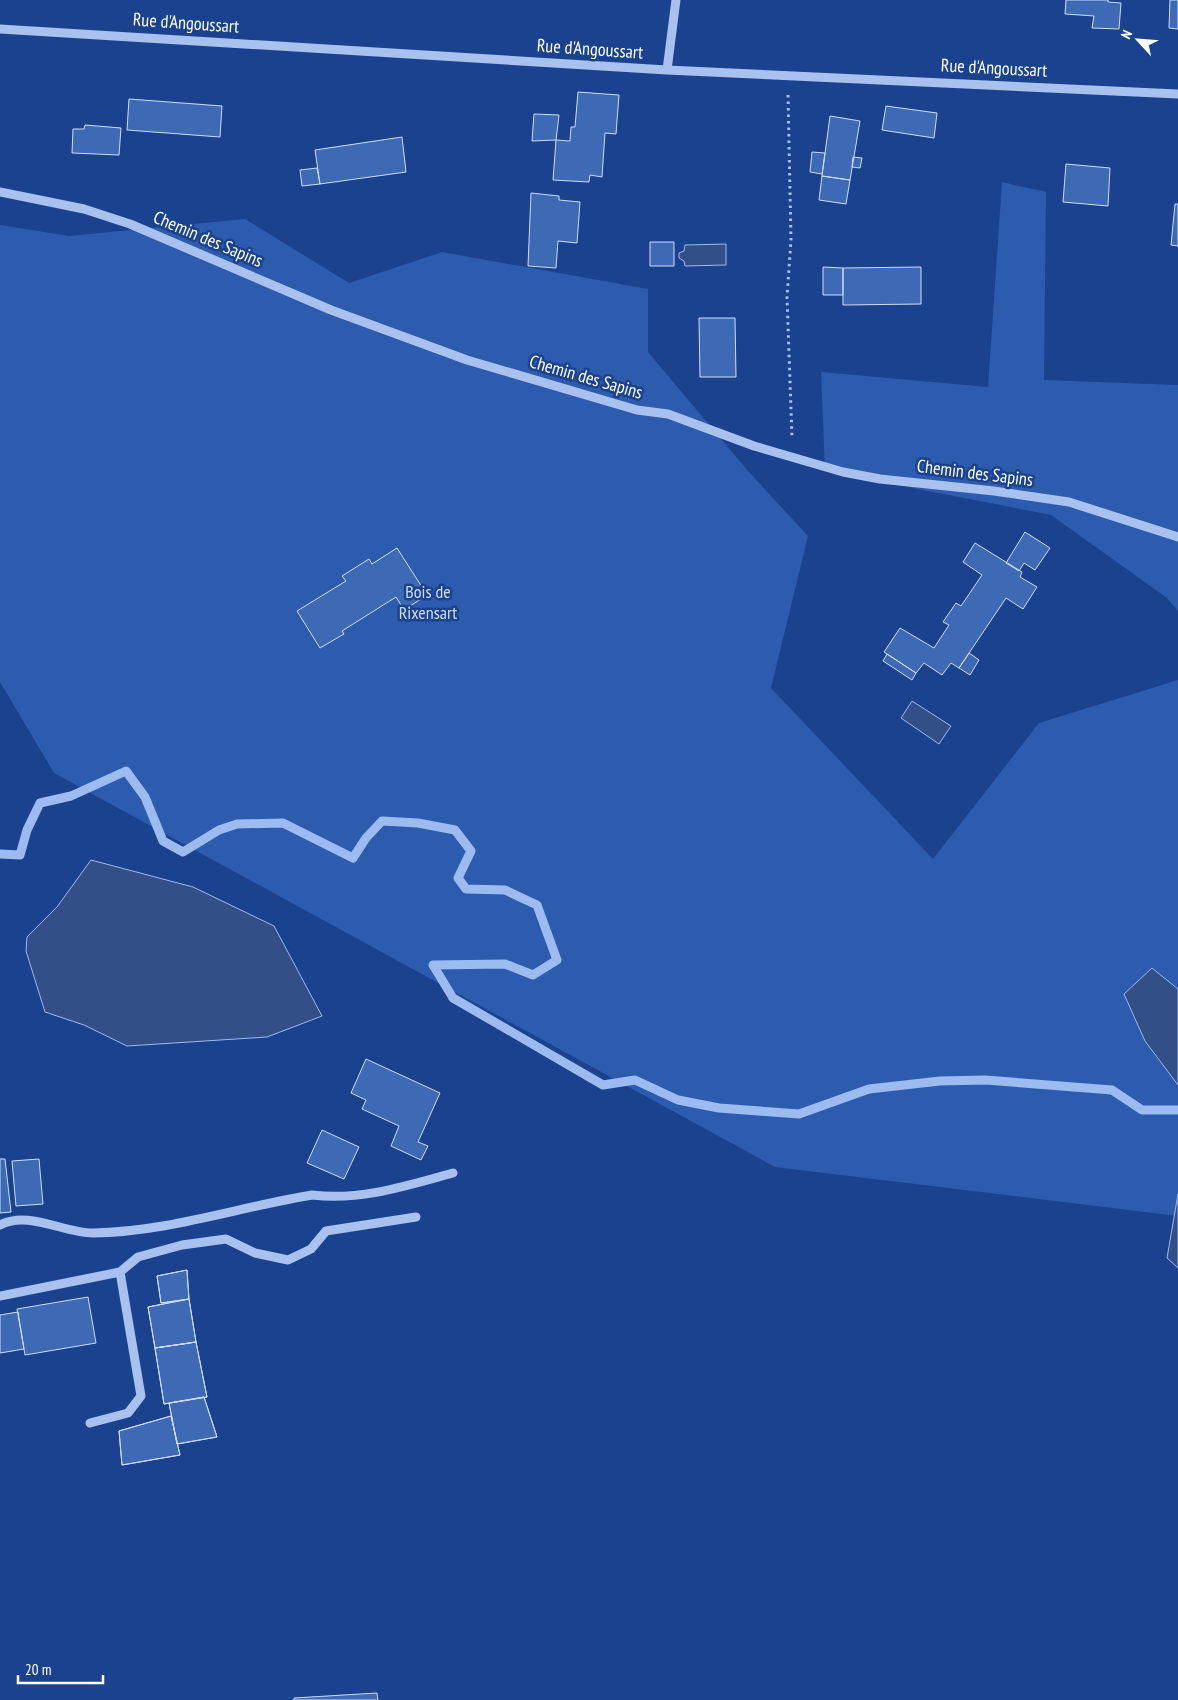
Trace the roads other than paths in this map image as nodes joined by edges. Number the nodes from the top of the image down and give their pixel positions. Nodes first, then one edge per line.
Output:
1 (676, 0) edge
2 (0, 29) edge
3 (666, 70) junction
4 (1178, 94) edge
5 (0, 192) edge
6 (1178, 537) edge
7 (453, 1173) dead end
8 (416, 1216) dead end
9 (0, 1225) edge
10 (120, 1272) junction
11 (0, 1296) edge
12 (90, 1423) dead end

1 - 3 street
2 - 3 street, Rue d'Angoussart
3 - 4 street, Rue d'Angoussart
5 - 6 street, Chemin des Sapins
7 - 9 street
8 - 10 street
10 - 11 street
10 - 12 street

